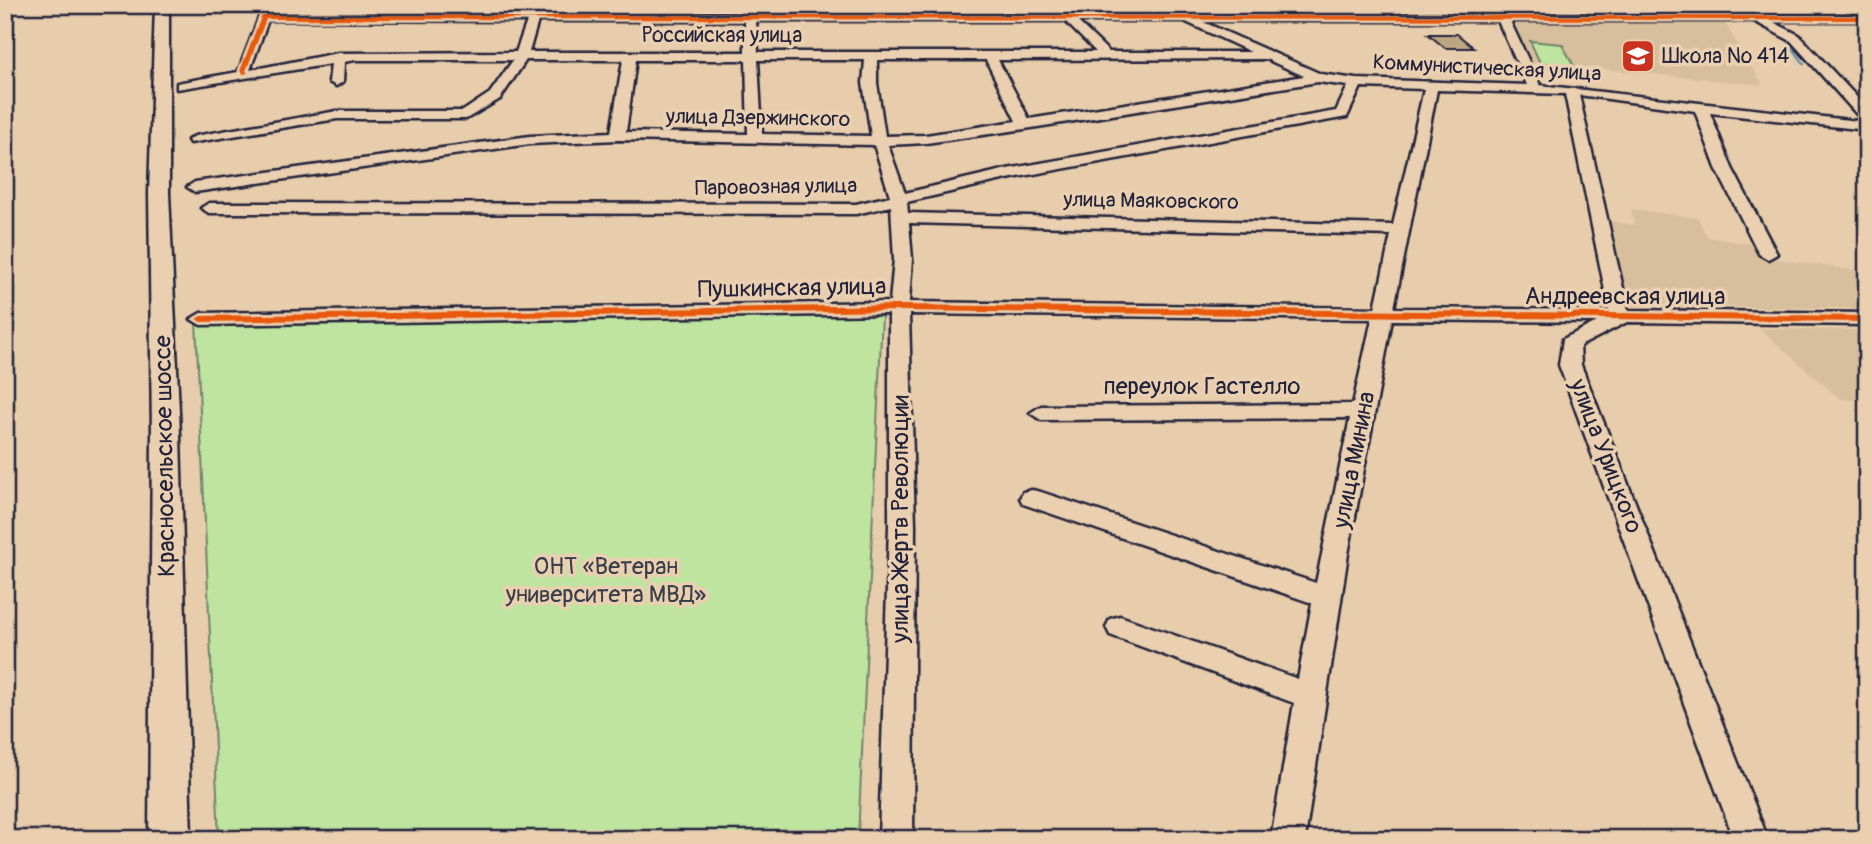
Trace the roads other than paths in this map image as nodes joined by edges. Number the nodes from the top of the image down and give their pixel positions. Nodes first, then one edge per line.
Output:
1 (162, 5) edge
2 (1752, 5) edge
3 (422, 16) junction
4 (534, 16) junction
5 (750, 16) junction
6 (1068, 17) junction
7 (1185, 17) junction
8 (1502, 17) junction
9 (1759, 17) junction
10 (1867, 18) edge
11 (405, 46) junction
12 (522, 56) junction
13 (629, 56) junction
14 (749, 56) junction
15 (871, 56) junction
16 (990, 56) junction
17 (1105, 56) junction
18 (1264, 56) junction
19 (338, 57) junction
20 (245, 73) junction
21 (1318, 78) junction
22 (172, 80) junction
23 (335, 82) dead end
24 (1356, 83) junction
25 (1432, 84) junction
26 (1535, 88) junction
27 (1571, 90) junction
28 (1701, 108) junction
29 (466, 115) joint
30 (1867, 117) edge
31 (1026, 125) junction
32 (1867, 126) edge
33 (618, 136) junction
34 (755, 139) junction
35 (195, 140) dead end
36 (879, 141) junction
37 (195, 187) dead end
38 (209, 208) dead end
39 (900, 209) junction
40 (1400, 230) junction
41 (1768, 254) dead end
42 (900, 308) junction
43 (1383, 314) junction
44 (1620, 318) junction
45 (201, 319) dead end
46 (1867, 319) edge
47 (1363, 411) junction
48 (1041, 413) dead end
49 (1032, 498) dead end
50 (1329, 598) junction
51 (1120, 627) dead end
52 (1308, 695) junction
53 (170, 839) edge
54 (896, 839) edge
55 (1288, 839) edge
56 (1751, 839) edge

1 - 22 main road, Красносельское шоссе
2 - 9 street
3 - 4 street
3 - 11 street
3 - 20 street
4 - 5 street
4 - 12 street
5 - 6 street
5 - 14 street
6 - 7 street
6 - 17 street
7 - 8 street
7 - 18 street
8 - 9 street
8 - 26 street
9 - 10 street
9 - 30 street
11 - 12 street, Российская улица
11 - 19 street, Российская улица
12 - 13 street, Российская улица
12 - 29 street
13 - 14 street, Российская улица
13 - 33 street
14 - 15 street, Российская улица
14 - 34 street
15 - 16 street, Российская улица
15 - 36 street, улица Жертв Революции
16 - 17 street, Российская улица
16 - 31 street
17 - 18 street, Российская улица
18 - 21 street
19 - 20 street, Российская улица
19 - 23 street
20 - 22 street, Российская улица
21 - 24 street, Коммунистическая улица
21 - 31 street, улица Дзержинского
22 - 53 main road, Красносельское шоссе
24 - 25 street, Коммунистическая улица
24 - 39 street, Паровозная улица
25 - 26 street, Коммунистическая улица
25 - 40 street, улица Минина
26 - 27 street, Коммунистическая улица
27 - 28 street, Коммунистическая улица
27 - 44 street
28 - 32 street, Коммунистическая улица
28 - 41 street
29 - 35 street
31 - 36 street, улица Дзержинского
33 - 34 street, улица Дзержинского
33 - 37 street, улица Дзержинского
34 - 36 street, улица Дзержинского
36 - 39 street, улица Жертв Революции
38 - 39 street, Паровозная улица
39 - 40 street, улица Маяковского
39 - 42 street, улица Жертв Революции
40 - 43 street, улица Минина
42 - 43 street, Пушкинская улица
42 - 45 street, Пушкинская улица
42 - 54 street, улица Жертв Революции
43 - 44 street, Андреевская улица
43 - 47 street, улица Минина
44 - 46 street, Андреевская улица
44 - 56 street, улица Урицкого
47 - 48 street, переулок Гастелло
47 - 50 street, улица Минина
49 - 50 street
50 - 52 street, улица Минина
51 - 52 street
52 - 55 street, улица Минина

